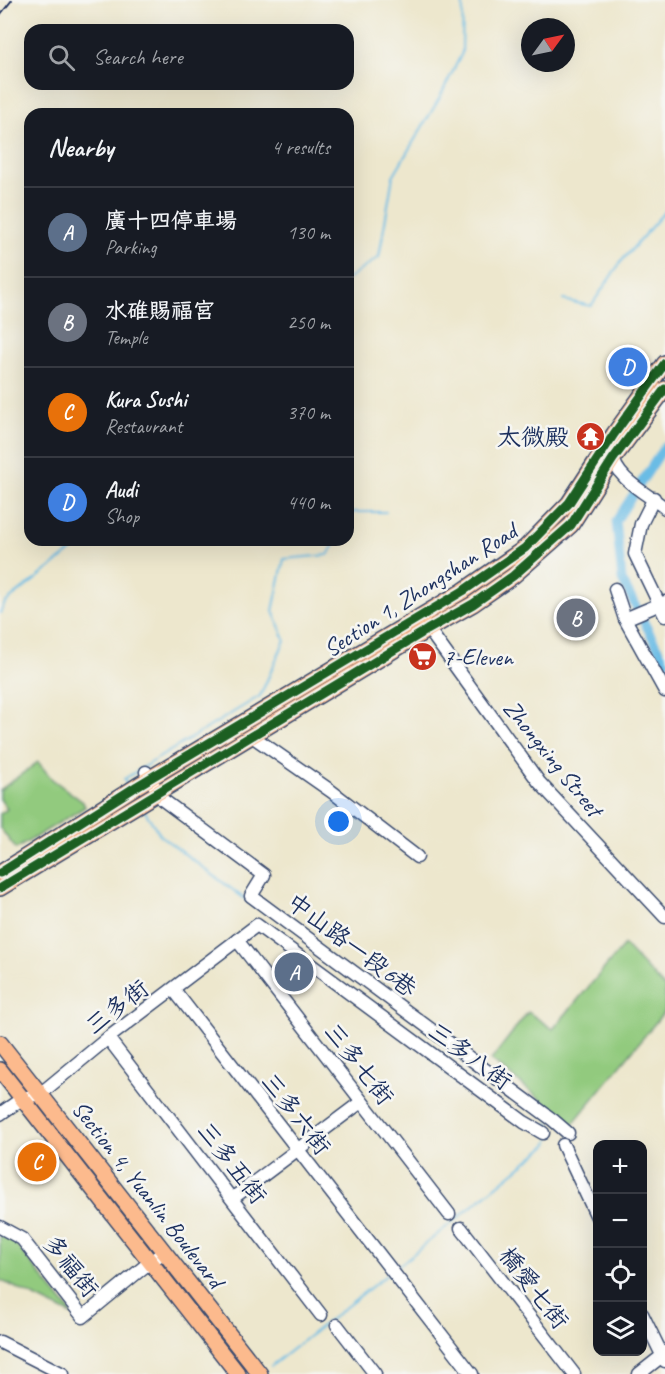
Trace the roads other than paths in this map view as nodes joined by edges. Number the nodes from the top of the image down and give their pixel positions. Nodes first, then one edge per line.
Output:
1 (665, 363) edge
2 (665, 389) edge
3 (614, 434) junction
4 (613, 459) junction
5 (650, 496) junction
6 (665, 508) edge
7 (615, 589) dead end
8 (662, 603) edge
9 (665, 616) edge
10 (625, 619) junction
11 (424, 623) junction
12 (665, 691) edge
13 (252, 736) junction
14 (144, 779) junction
15 (151, 796) junction
16 (117, 807) junction
17 (417, 857) dead end
18 (0, 873) edge
19 (0, 888) edge
20 (665, 917) edge
21 (257, 925) joint
22 (237, 940) junction
23 (174, 990) junction
24 (108, 1038) junction
25 (0, 1043) edge
26 (0, 1070) edge
27 (40, 1094) junction
28 (22, 1098) junction
29 (361, 1102) junction
30 (0, 1114) edge
31 (543, 1133) dead end
32 (296, 1150) junction
33 (232, 1198) junction
34 (593, 1209) edge
35 (448, 1214) dead end
36 (0, 1227) edge
37 (461, 1228) dead end
38 (164, 1252) junction
39 (150, 1262) junction
40 (321, 1315) dead end
41 (647, 1324) edge
42 (337, 1325) dead end
43 (0, 1342) edge
44 (664, 1359) edge
45 (63, 1374) edge
46 (238, 1374) edge
47 (260, 1374) edge
48 (375, 1374) edge
49 (472, 1374) edge
50 (574, 1374) edge
51 (639, 1374) edge

1 - 3 main road, Section 1, Zhongshan Road
2 - 4 main road, Section 1, Zhongshan Road
3 - 4 street
3 - 11 main road, Section 1, Zhongshan Road
4 - 5 street
4 - 11 main road, Section 1, Zhongshan Road
5 - 6 street
5 - 8 street
7 - 10 street
8 - 9 street
8 - 10 street
10 - 12 street
11 - 13 main road, Section 1, Zhongshan Road
11 - 14 main road, Section 1, Zhongshan Road
11 - 20 street, Zhongxing Street
13 - 15 main road, Section 1, Zhongshan Road
13 - 17 street
14 - 15 street, 中山路一段6巷
14 - 16 main road, Section 1, Zhongshan Road
15 - 16 main road, Section 1, Zhongshan Road
15 - 34 street, 中山路一段6巷
16 - 18 main road
16 - 19 main road
21 - 22 street, 三多街
21 - 31 street, 三多八街
22 - 23 street, 三多街
22 - 29 street, 三多七街
23 - 24 street, 三多街
23 - 32 street, 三多六街
24 - 27 street, 三多街
24 - 33 street, 三多五街
25 - 27 main road, Section 4, Yuanlin Boulevard
26 - 28 main road, Section 4, Yuanlin Boulevard
27 - 28 street, 三多街
27 - 38 main road, Section 4, Yuanlin Boulevard
28 - 30 street, 三多街
28 - 39 main road, Section 4, Yuanlin Boulevard
29 - 32 street
29 - 35 street, 三多七街
32 - 33 street
32 - 49 street, 三多六街
33 - 40 street, 三多五街
36 - 39 street, 多福街
37 - 50 street, 橋愛七街
38 - 39 street, 多福街
38 - 47 main road, Section 4, Yuanlin Boulevard
39 - 46 main road, Section 4, Yuanlin Boulevard
41 - 44 street
42 - 48 street
43 - 45 street
44 - 51 street

